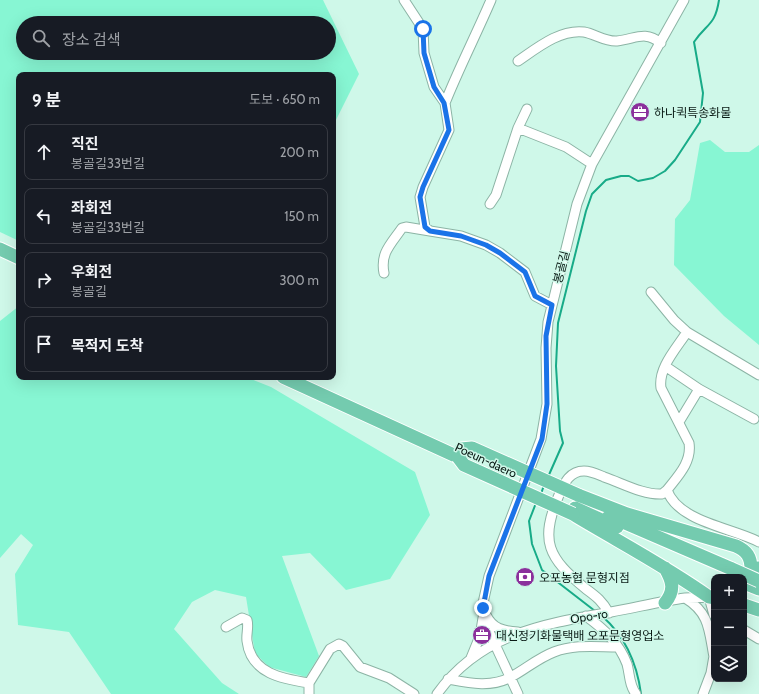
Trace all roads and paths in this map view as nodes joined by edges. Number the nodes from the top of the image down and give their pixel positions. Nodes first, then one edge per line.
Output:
1 (404, 0) edge
2 (491, 0) edge
3 (684, 0) edge
4 (661, 43) junction
5 (518, 61) dead end
6 (444, 103) junction
7 (527, 109) dead end
8 (518, 128) junction
9 (592, 164) junction
10 (490, 204) dead end
11 (430, 231) junction
12 (0, 240) edge
13 (16, 248) edge
14 (0, 249) edge
15 (16, 257) edge
16 (384, 273) dead end
17 (651, 292) dead end
18 (552, 305) junction
19 (687, 332) junction
20 (665, 366) junction
21 (759, 375) edge
22 (290, 380) edge
23 (308, 380) edge
24 (699, 389) junction
25 (754, 419) dead end
26 (679, 422) junction
27 (460, 453) junction
28 (667, 490) junction
29 (576, 505) junction
30 (743, 536) junction
31 (759, 542) edge
32 (744, 549) junction
33 (759, 553) edge
34 (664, 567) junction
35 (742, 571) edge
36 (754, 585) edge
37 (711, 596) edge
38 (711, 597) edge
39 (685, 598) junction
40 (665, 603) junction
41 (747, 606) edge
42 (759, 610) edge
43 (483, 611) junction
44 (607, 613) junction
45 (590, 616) junction
46 (226, 627) dead end
47 (522, 632) junction
48 (747, 632) edge
49 (759, 639) edge
50 (494, 644) junction
51 (712, 646) edge
52 (618, 647) junction
53 (470, 659) junction
54 (711, 673) edge
55 (510, 678) junction
56 (448, 679) junction
57 (309, 683) junction
58 (309, 694) edge
59 (414, 694) edge
60 (437, 694) edge
61 (518, 694) edge
62 (636, 694) edge
63 (703, 694) edge

1 - 6 street
2 - 6 street
3 - 4 street, 봉골길
4 - 5 street
4 - 9 street, 봉골길
6 - 11 street
7 - 8 street
8 - 9 street
8 - 10 street
9 - 18 street, 봉골길
11 - 16 street
11 - 18 street
12 - 13 highway
14 - 15 highway
17 - 19 street
18 - 43 street, 봉골길
19 - 20 street
19 - 21 street
20 - 24 street
20 - 26 street
22 - 27 highway, Poeun-daero
23 - 27 highway, Poeun-daero
24 - 25 street
24 - 26 street
26 - 28 street
27 - 29 highway, bridge
27 - 29 highway, bridge
28 - 30 street
28 - 44 street
29 - 32 highway
29 - 34 highway
29 - 35 highway
30 - 31 street
30 - 32 street
32 - 33 highway
32 - 35 highway
34 - 37 highway
34 - 40 highway
35 - 36 highway, bridge
38 - 39 street, Opo-ro
39 - 40 street, Opo-ro
39 - 51 street
40 - 44 street, Opo-ro
41 - 42 highway
43 - 47 street
43 - 50 street
43 - 53 street, 봉골길
44 - 45 street, Opo-ro
45 - 47 street, Opo-ro
45 - 52 street
46 - 57 street
47 - 50 street, Opo-ro
48 - 49 street
50 - 53 street, Opo-ro
50 - 55 street
52 - 55 street
52 - 62 street
53 - 56 street, Opo-ro
54 - 63 street
55 - 56 street
55 - 61 street
56 - 60 street, Opo-ro
57 - 58 street
57 - 59 street

